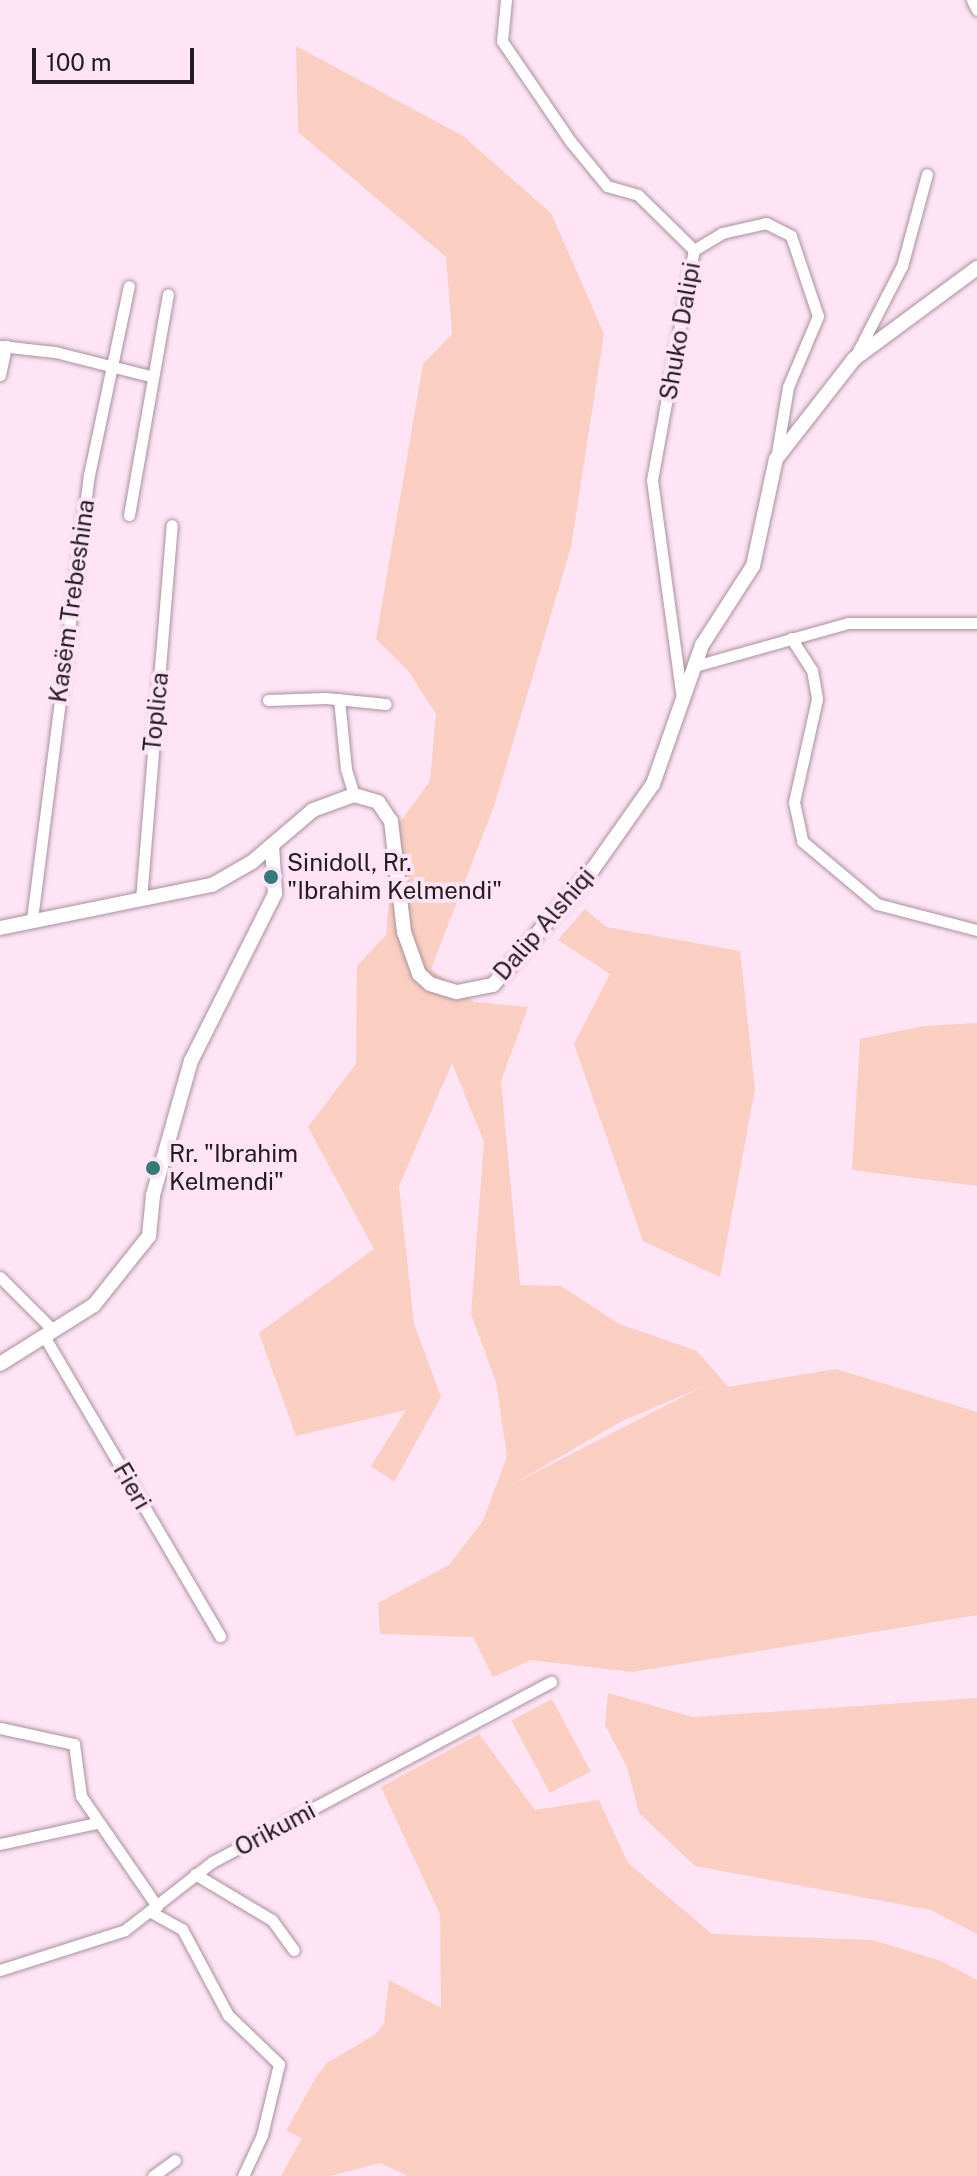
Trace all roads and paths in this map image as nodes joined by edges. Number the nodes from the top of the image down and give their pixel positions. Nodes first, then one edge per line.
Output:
1 (506, 0) edge
2 (972, 0) edge
3 (977, 10) edge
4 (927, 174) dead end
5 (694, 250) junction
6 (977, 268) edge
7 (129, 286) dead end
8 (168, 294) dead end
9 (3, 346) edge
10 (854, 359) junction
11 (112, 368) junction
12 (0, 375) edge
13 (150, 376) junction
14 (776, 459) junction
15 (129, 515) dead end
16 (172, 525) dead end
17 (977, 623) edge
18 (791, 638) junction
19 (695, 666) junction
20 (339, 699) junction
21 (268, 700) dead end
22 (682, 702) junction
23 (386, 704) dead end
24 (354, 795) junction
25 (272, 845) junction
26 (141, 899) junction
27 (32, 919) junction
28 (0, 928) edge
29 (977, 930) edge
30 (0, 1277) edge
31 (48, 1333) junction
32 (0, 1364) edge
33 (220, 1636) dead end
34 (551, 1682) dead end
35 (2, 1725) edge
36 (96, 1823) junction
37 (0, 1844) edge
38 (195, 1874) junction
39 (154, 1909) junction
40 (294, 1950) dead end
41 (0, 1970) edge
42 (175, 2160) dead end
43 (153, 2176) edge
44 (243, 2176) edge

1 - 5 street
2 - 3 street
4 - 10 street, Dalip Alshiqi
5 - 14 street, Shuko Dalipi
5 - 22 street, Shuko Dalipi
6 - 10 street, Dalip Alshiqi
7 - 11 street, Kasëm Trebeshina
8 - 13 street
9 - 11 street
9 - 12 street
10 - 14 street, Dalip Alshiqi
11 - 13 street
11 - 27 street, Kasëm Trebeshina
13 - 15 street
14 - 19 street, Dalip Alshiqi
16 - 26 street, Toplica
17 - 18 street
18 - 19 street
18 - 29 street
19 - 22 street, Dalip Alshiqi
20 - 21 street
20 - 23 street
20 - 24 street
22 - 24 street, Dalip Alshiqi
24 - 25 street
25 - 26 street
25 - 31 street
26 - 27 street
27 - 28 street
30 - 31 street, Fieri
31 - 32 street
31 - 33 street, Fieri
34 - 38 street, Orikumi
35 - 36 street
36 - 37 street
36 - 39 street
38 - 39 street, Orikumi
38 - 40 street
39 - 41 street, Orikumi
39 - 44 street
42 - 43 street

